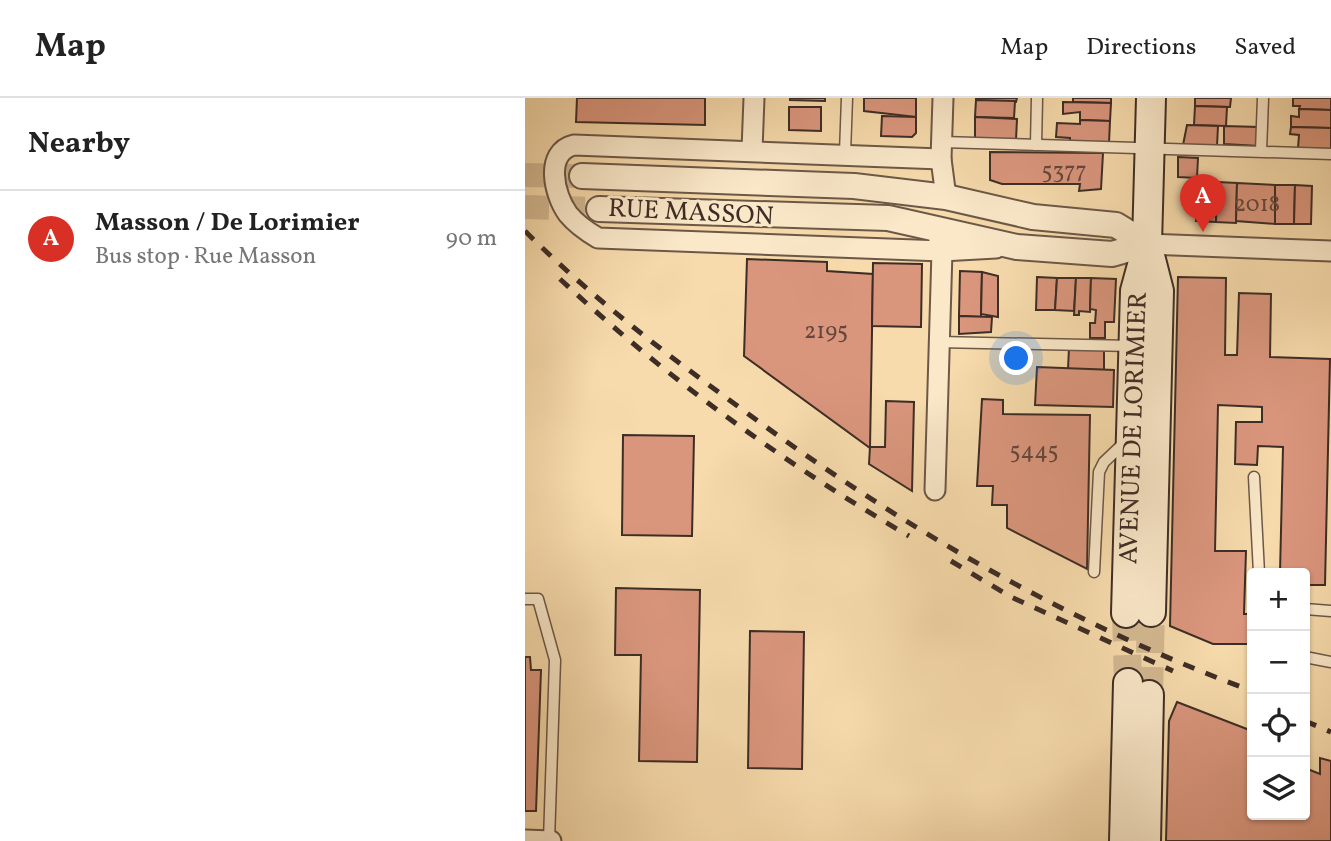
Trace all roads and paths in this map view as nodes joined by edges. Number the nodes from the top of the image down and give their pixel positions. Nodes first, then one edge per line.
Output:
1 (754, 98) edge
2 (847, 98) edge
3 (943, 98) edge
4 (1037, 98) edge
5 (1151, 98) edge
6 (1263, 98) edge
7 (1036, 145) junction
8 (752, 150) junction
9 (941, 150) junction
10 (1149, 150) junction
11 (1261, 151) junction
12 (845, 153) junction
13 (1331, 154) edge
14 (582, 176) tunnel mouth
15 (946, 197) junction
16 (599, 209) tunnel mouth
17 (939, 240) junction
18 (1147, 244) junction
19 (1331, 251) edge
20 (939, 342) junction
21 (1132, 346) junction
22 (1130, 438) junction
23 (1254, 477) dead end
24 (935, 490) dead end
25 (1259, 568) edge
26 (1094, 572) dead end
27 (525, 599) edge
28 (1310, 609) edge
29 (1331, 611) edge
30 (1310, 658) edge
31 (1331, 662) edge
32 (525, 840) edge
33 (550, 841) edge
34 (1124, 841) edge
35 (1146, 841) edge

1 - 8 street
2 - 12 lane
3 - 9 street
4 - 7 lane
5 - 10 main road, AVENUE DE LORIMIER
6 - 11 lane
7 - 9 lane
7 - 10 lane
8 - 12 street, RUE MASSON
8 - 17 street, RUE MASSON
9 - 12 street, RUE MASSON
9 - 15 street
10 - 11 lane
10 - 18 main road, AVENUE DE LORIMIER
11 - 13 lane
14 - 15 street, RUE MASSON
15 - 18 street, RUE MASSON
16 - 17 street, RUE MASSON
17 - 18 street, RUE MASSON
17 - 20 street
18 - 19 street, RUE MASSON
18 - 21 main road, AVENUE DE LORIMIER
18 - 22 main road, AVENUE DE LORIMIER
20 - 21 lane
20 - 24 street
21 - 22 main road, AVENUE DE LORIMIER
22 - 26 lane
23 - 25 lane
27 - 33 lane
28 - 29 lane
30 - 31 lane
32 - 33 street
34 - 35 main road

